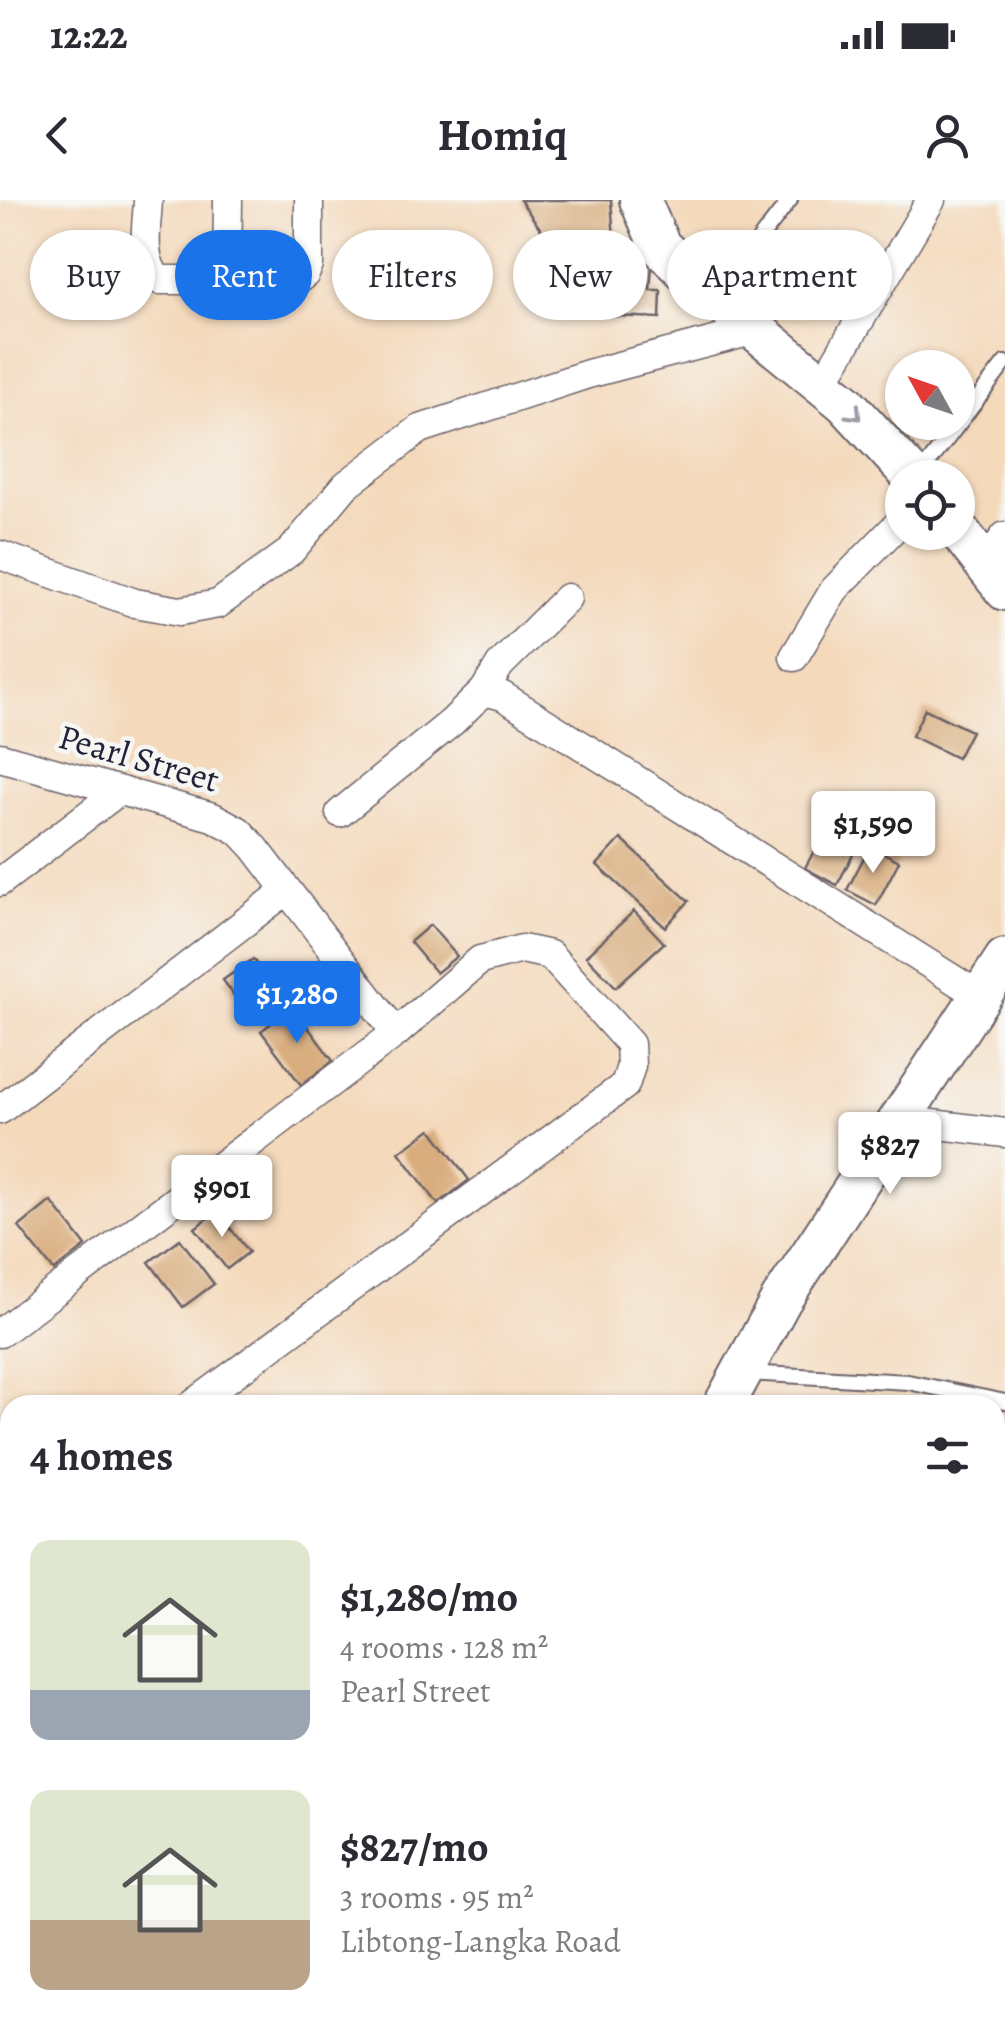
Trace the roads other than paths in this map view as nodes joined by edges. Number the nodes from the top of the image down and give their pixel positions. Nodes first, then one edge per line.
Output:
1 (148, 200) edge
2 (228, 200) edge
3 (309, 200) edge
4 (640, 200) edge
5 (790, 200) edge
6 (932, 200) edge
7 (228, 230) edge
8 (309, 230) edge
9 (767, 230) edge
10 (667, 252) edge
11 (175, 280) edge
12 (744, 320) edge
13 (756, 330) junction
14 (1005, 363) edge
15 (822, 384) junction
16 (899, 460) edge
17 (930, 460) edge
18 (885, 538) edge
19 (975, 544) edge
20 (0, 555) edge
21 (998, 563) edge
22 (567, 598) dead end
23 (794, 657) dead end
24 (484, 691) junction
25 (0, 757) edge
26 (119, 790) junction
27 (340, 813) dead end
28 (0, 882) edge
29 (287, 890) junction
30 (1005, 959) edge
31 (980, 996) junction
32 (396, 1033) junction
33 (0, 1110) edge
34 (899, 1120) junction
35 (1005, 1133) edge
36 (0, 1333) edge
37 (732, 1389) edge
38 (209, 1395) edge
39 (971, 1395) edge

1 - 11 street
2 - 7 street
3 - 8 street
4 - 10 main road
5 - 9 lane
6 - 15 street
12 - 13 main road
13 - 15 main road
13 - 20 street
14 - 17 lane
15 -> 16 main road
18 - 23 street
19 - 21 main road
22 - 24 street
24 - 27 street
24 - 31 street
25 - 26 street, Pearl Street
26 - 28 street
26 - 29 street, Pearl Street
29 - 32 street, Pearl Street
29 - 33 street
30 - 31 main road
31 - 34 main road
32 - 36 street
32 - 38 street
34 - 35 street
34 - 37 main road
37 - 39 lane

